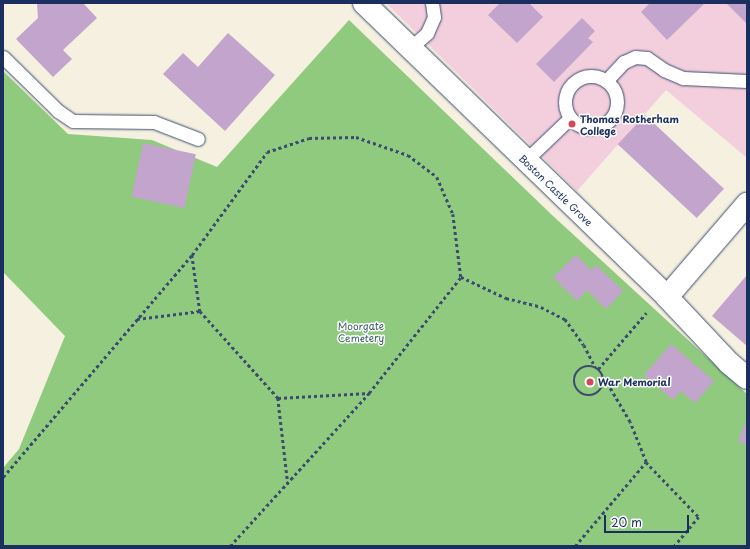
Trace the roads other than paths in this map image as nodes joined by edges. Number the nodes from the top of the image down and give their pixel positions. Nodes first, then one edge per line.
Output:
1 (364, 3) edge
2 (432, 3) edge
3 (410, 48) junction
4 (3, 57) edge
5 (747, 80) edge
6 (606, 81) junction
7 (570, 118) junction
8 (198, 139) dead end
9 (526, 161) junction
10 (747, 204) edge
11 (664, 295) junction
12 (747, 378) edge

1 - 3 street, Boston Castle Grove
2 - 3 lane
3 - 9 street, Boston Castle Grove
4 - 8 lane
5 - 6 lane
6 - 7 lane
6 - 7 lane
7 - 9 lane
9 - 11 street, Boston Castle Grove
10 - 11 street
11 - 12 street, Boston Castle Grove

